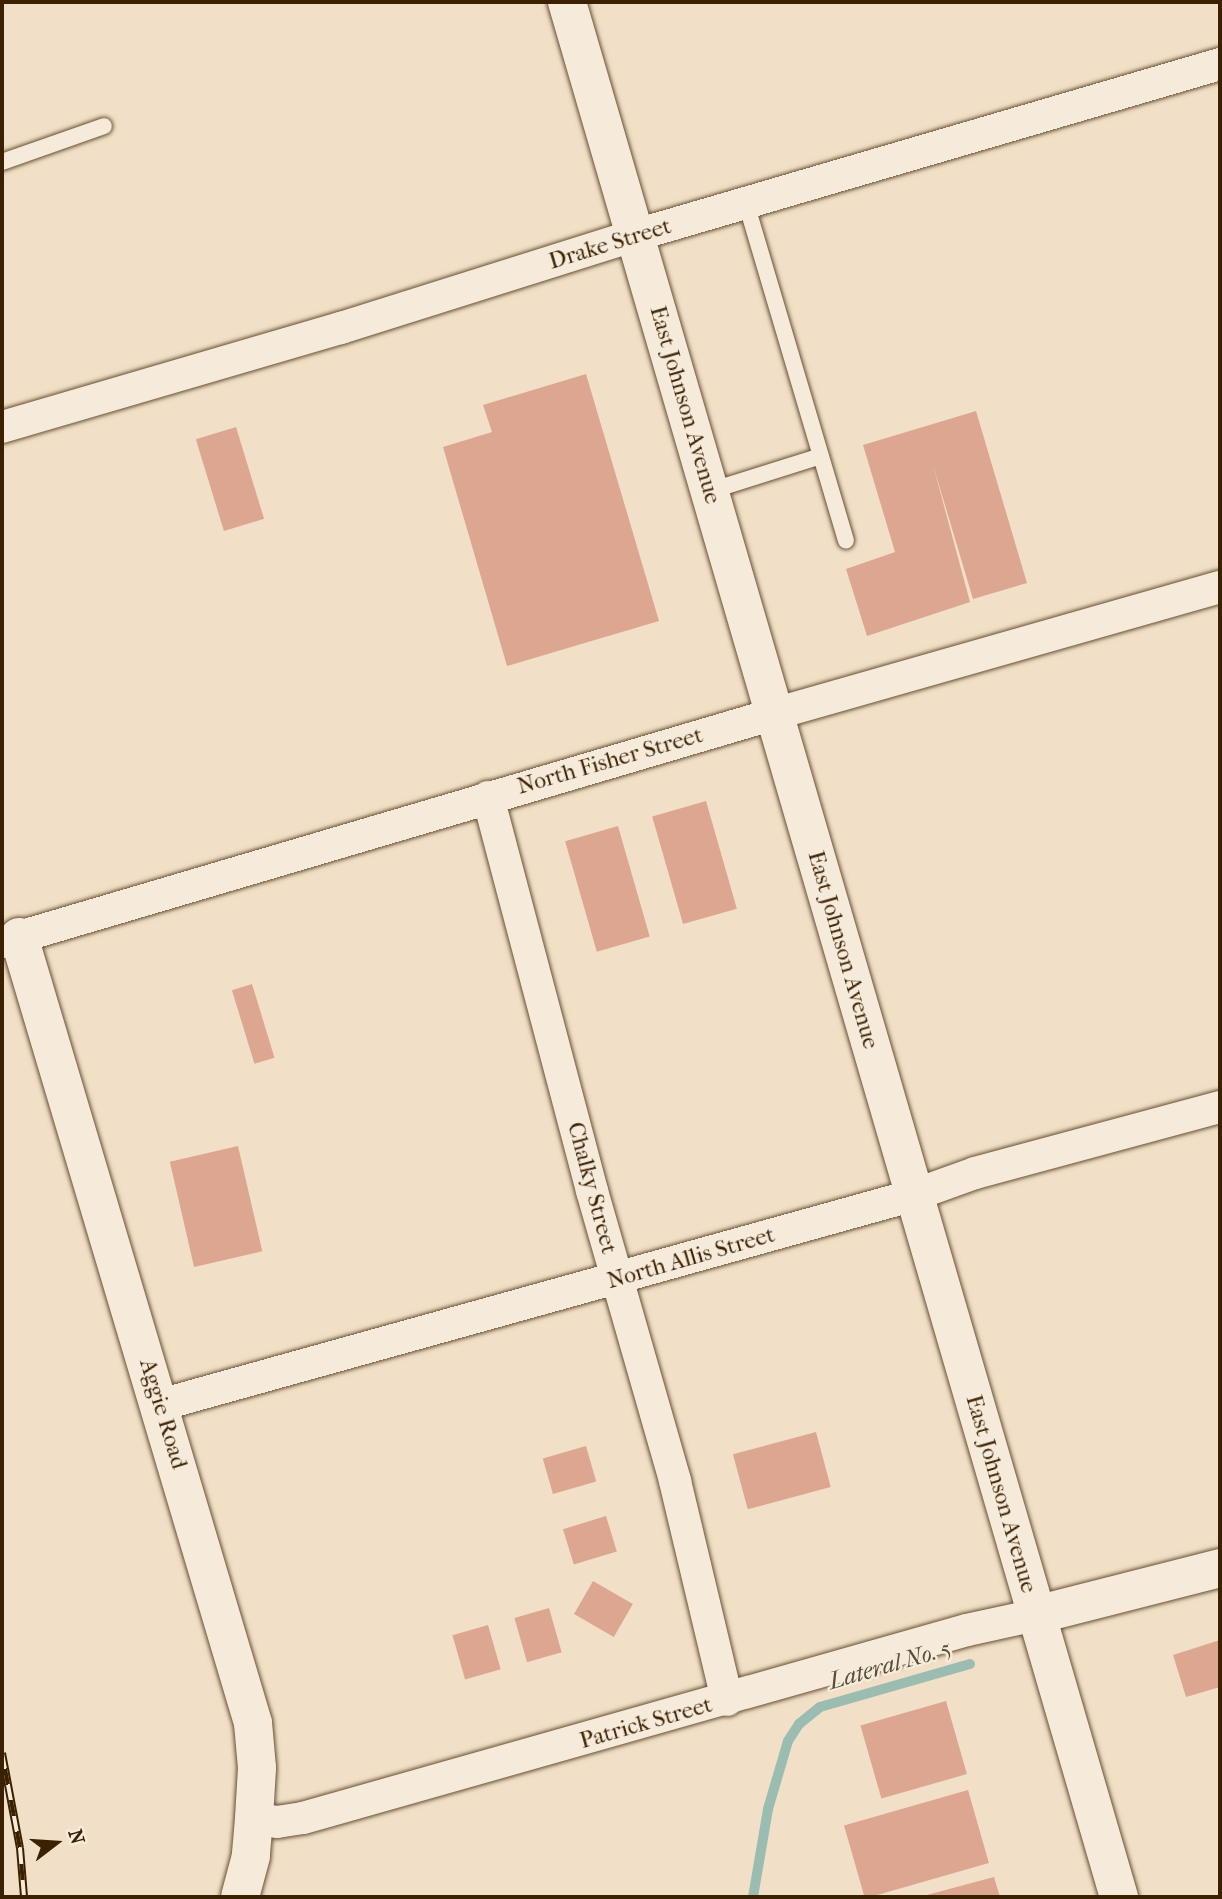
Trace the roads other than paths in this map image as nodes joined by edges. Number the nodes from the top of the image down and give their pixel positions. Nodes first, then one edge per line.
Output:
1 (567, 2) edge
2 (1220, 64) edge
3 (104, 126) dead end
4 (2, 162) edge
5 (746, 203) junction
6 (636, 235) junction
7 (2, 427) edge
8 (821, 456) junction
9 (709, 491) junction
10 (846, 540) dead end
11 (1220, 587) edge
12 (774, 714) junction
13 (488, 797) junction
14 (10, 940) edge
15 (1220, 1107) edge
16 (915, 1195) junction
17 (617, 1279) junction
18 (160, 1405) junction
19 (1220, 1568) edge
20 (1036, 1615) junction
21 (727, 1700) junction
22 (254, 1819) junction
23 (240, 1897) edge
24 (1119, 1897) edge

1 - 6 main road, East Johnson Avenue
2 - 5 street, Drake Street
3 - 4 lane
5 - 6 street, Drake Street
5 - 8 lane
6 - 7 street, Drake Street
6 - 9 main road, East Johnson Avenue
8 - 9 lane
8 - 10 lane
9 - 12 main road, East Johnson Avenue
11 - 12 street, North Fisher Street
12 - 13 street, North Fisher Street
12 - 16 main road, East Johnson Avenue
13 - 14 street, North Fisher Street
13 - 17 street, Chalky Street
14 - 18 main road, Aggie Road
15 - 16 street, North Allis Street
16 - 17 street, North Allis Street
16 - 20 main road, East Johnson Avenue
17 - 18 street, North Allis Street
17 - 21 street, Chalky Street
18 - 22 main road, Aggie Road
19 - 20 main road
20 - 21 street, Patrick Street
20 - 24 main road, East Johnson Avenue
21 - 22 street, Patrick Street
22 - 23 main road, Aggie Road

